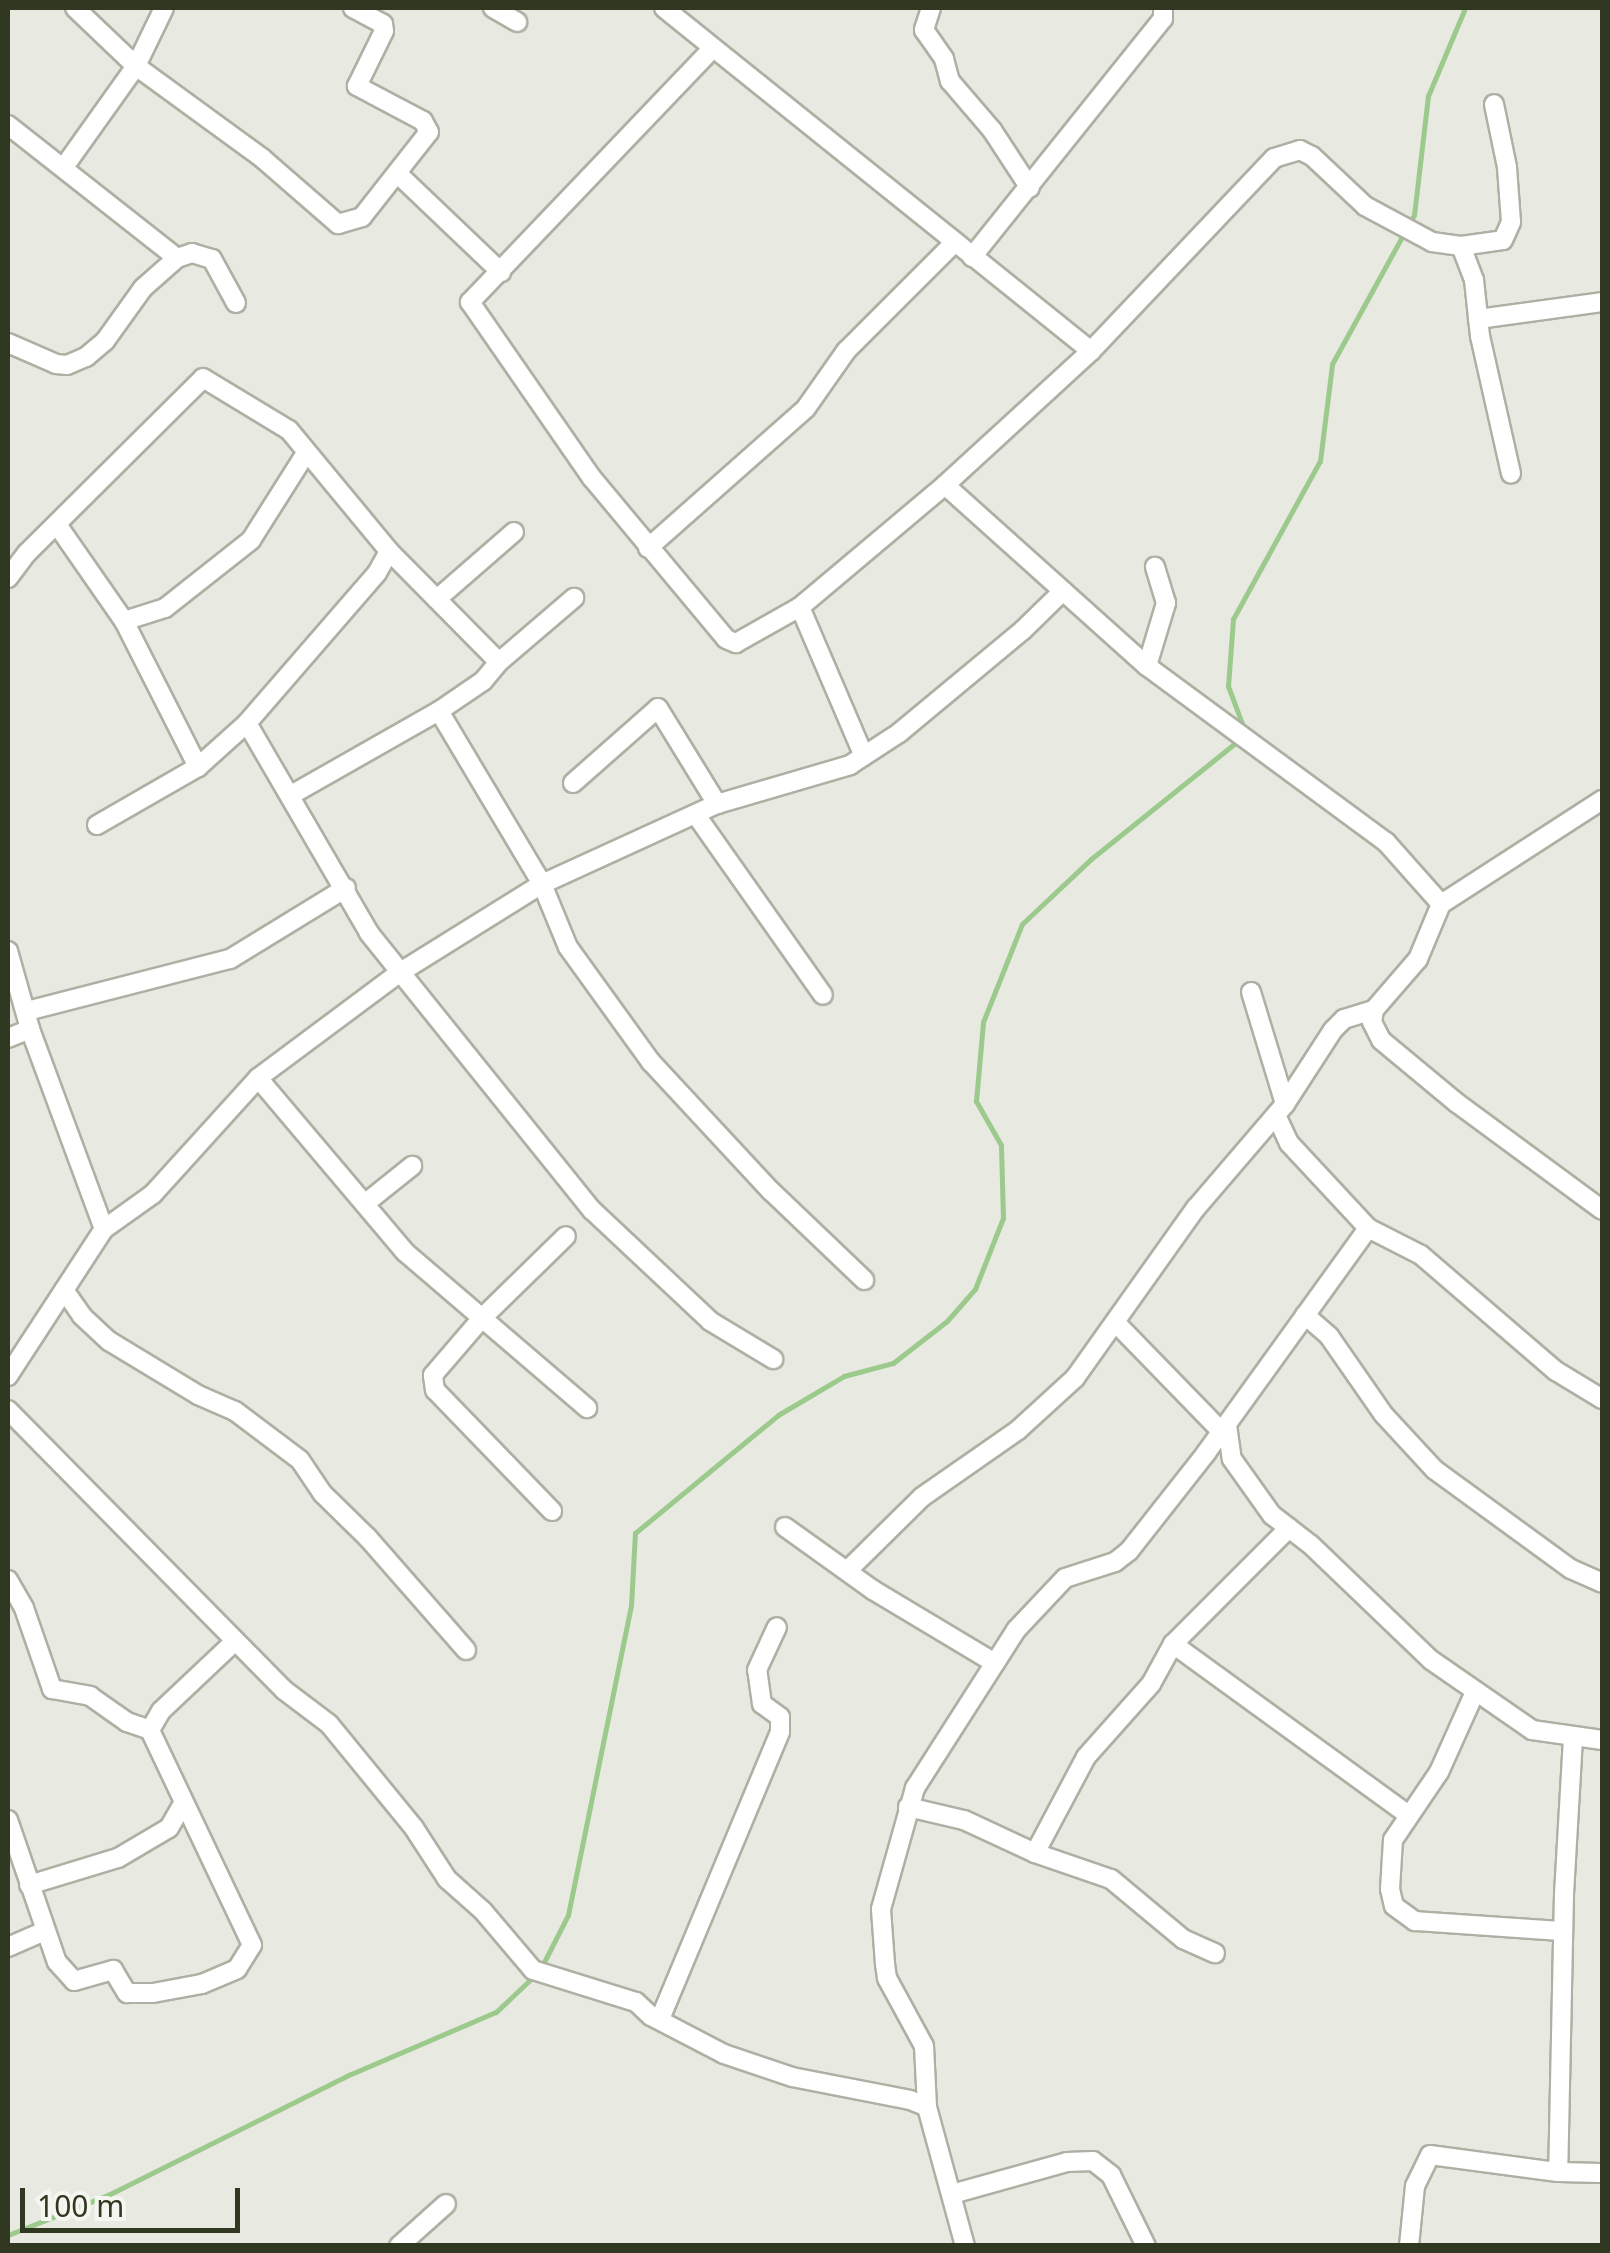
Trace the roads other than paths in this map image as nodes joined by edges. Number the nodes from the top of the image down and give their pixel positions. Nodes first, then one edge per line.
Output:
1 (75, 8) edge
2 (164, 8) edge
3 (353, 8) edge
4 (492, 8) edge
5 (664, 8) edge
6 (931, 8) edge
7 (1163, 8) edge
8 (381, 14) edge
9 (517, 22) dead end
10 (711, 50) junction
11 (136, 66) junction
12 (1494, 104) dead end
13 (8, 125) edge
14 (64, 167) junction
15 (399, 176) junction
16 (1030, 188) junction
17 (954, 243) junction
18 (1470, 245) junction
19 (972, 257) junction
20 (177, 258) junction
21 (501, 272) junction
22 (1602, 302) edge
23 (236, 303) dead end
24 (1478, 319) junction
25 (11, 348) edge
26 (1090, 351) junction
27 (306, 453) junction
28 (1511, 474) dead end
29 (945, 485) junction
30 (58, 526) junction
31 (514, 532) dead end
32 (648, 548) junction
33 (389, 552) junction
34 (1155, 567) dead end
35 (8, 578) edge
36 (1062, 591) junction
37 (574, 598) dead end
38 (437, 599) junction
39 (800, 607) junction
40 (124, 621) junction
41 (499, 662) junction
42 (1147, 666) junction
43 (439, 711) junction
44 (246, 722) junction
45 (864, 756) junction
46 (198, 766) junction
47 (573, 782) dead end
48 (291, 795) junction
49 (1602, 800) edge
50 (717, 804) junction
51 (696, 814) junction
52 (97, 825) dead end
53 (542, 884) junction
54 (346, 888) junction
55 (1441, 904) junction
56 (8, 951) edge
57 (399, 973) junction
58 (1252, 992) dead end
59 (822, 994) dead end
60 (1374, 1010) junction
61 (29, 1020) junction
62 (8, 1038) edge
63 (258, 1078) junction
64 (1281, 1110) junction
65 (412, 1166) dead end
66 (367, 1202) junction
67 (1602, 1210) edge
68 (104, 1228) junction
69 (1368, 1228) junction
70 (566, 1236) dead end
71 (864, 1280) dead end
72 (64, 1290) junction
73 (1305, 1315) junction
74 (482, 1318) junction
75 (1116, 1324) junction
76 (8, 1336) edge
77 (24, 1350) junction
78 (773, 1359) dead end
79 (8, 1376) edge
80 (1602, 1399) edge
81 (587, 1408) dead end
82 (8, 1410) edge
83 (1224, 1428) junction
84 (1206, 1452) junction
85 (1232, 1459) junction
86 (552, 1511) dead end
87 (785, 1527) dead end
88 (1289, 1528) junction
89 (848, 1570) junction
90 (8, 1580) edge
91 (1602, 1583) edge
92 (778, 1626) dead end
93 (236, 1641) junction
94 (1173, 1644) junction
95 (466, 1650) dead end
96 (995, 1663) junction
97 (1474, 1692) junction
98 (150, 1730) junction
99 (1573, 1738) junction
100 (1602, 1740) edge
101 (183, 1804) junction
102 (908, 1807) junction
103 (1408, 1816) junction
104 (8, 1820) edge
105 (1035, 1853) junction
106 (29, 1885) junction
107 (45, 1931) junction
108 (1563, 1932) junction
109 (8, 1946) edge
110 (1215, 1954) dead end
111 (660, 2019) junction
112 (926, 2107) junction
113 (1558, 2172) junction
114 (1602, 2173) edge
115 (952, 2194) junction
116 (446, 2204) dead end
117 (399, 2246) edge
118 (965, 2246) edge
119 (1146, 2246) edge
120 (1409, 2246) edge

1 - 11 street
2 - 11 street
3 - 8 street
4 - 9 street
5 - 10 street
6 - 16 street
7 - 16 street
8 - 15 street
10 - 17 street
10 - 21 street
11 - 14 street
11 - 15 street
12 - 18 street
13 - 14 street
14 - 20 street
15 - 21 street
16 - 19 street
17 - 19 street
17 - 32 street
18 - 24 street
18 - 26 street
19 - 26 street
20 - 23 street
20 - 25 street
21 - 32 street
22 - 24 street
24 - 28 street
26 - 29 street
27 - 30 street
27 - 33 street
27 - 40 street
29 - 36 street
29 - 39 street
30 - 35 street
30 - 40 street
31 - 38 street
32 - 39 street
33 - 38 street
33 - 44 street
34 - 42 street
36 - 42 street
36 - 45 street
37 - 41 street
38 - 41 street
39 - 45 street
40 - 46 street
41 - 43 street
42 - 55 street
43 - 48 street
43 - 53 street
44 - 46 street
44 - 48 street
45 - 50 street
46 - 52 street
47 - 50 street
48 - 54 street
49 - 55 street
50 - 51 street
51 - 53 street
51 - 59 street
53 - 57 street
53 - 71 street
54 - 57 street
54 - 61 street
55 - 60 street
56 - 61 street
57 - 63 street
57 - 78 street
58 - 64 street
60 - 64 street
60 - 67 street
61 - 62 street
61 - 68 street
63 - 66 street
63 - 68 street
64 - 69 street
64 - 75 street
65 - 66 street
66 - 74 street
68 - 72 street
69 - 73 street
69 - 80 street
70 - 74 street
72 - 77 street
72 - 95 street
73 - 83 street
73 - 91 street
74 - 81 street
74 - 86 street
75 - 83 street
75 - 89 street
76 - 77 street
77 - 79 street
82 - 93 street
83 - 84 street
83 - 85 street
84 - 85 street
84 - 96 street
85 - 88 street
87 - 89 street
88 - 94 street
88 - 97 street
89 - 96 street
90 - 98 street
92 - 111 street
93 - 98 street
93 - 111 street
94 - 103 street
94 - 105 street
96 - 102 street
97 - 99 street
97 - 103 street
98 - 101 street
99 - 100 street
99 - 108 street
101 - 106 street
101 - 107 street
102 - 105 street
102 - 112 street
103 - 108 street
104 - 106 street
105 - 110 street
106 - 107 street
107 - 109 street
108 - 113 street
111 - 112 street
112 - 115 street
113 - 114 street
113 - 120 street
115 - 118 street
115 - 119 street
116 - 117 street

